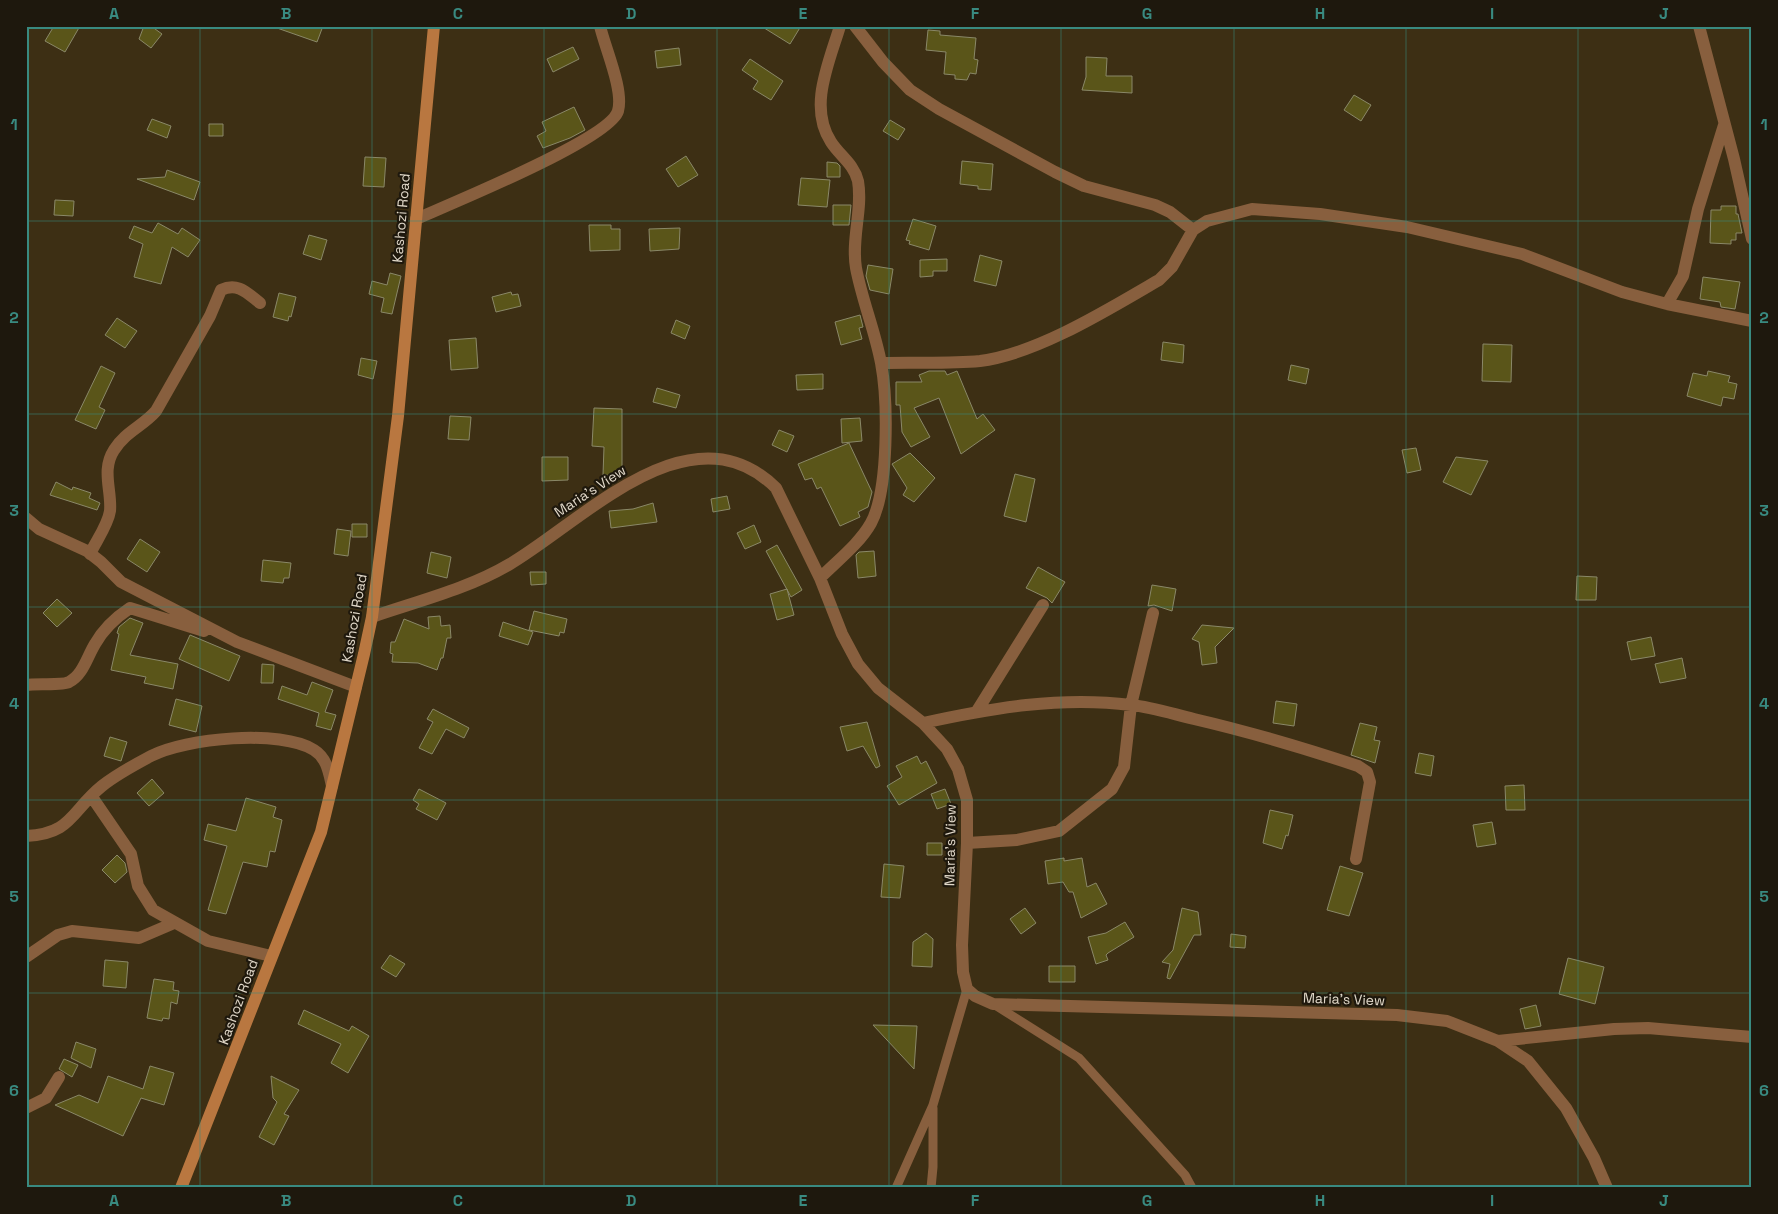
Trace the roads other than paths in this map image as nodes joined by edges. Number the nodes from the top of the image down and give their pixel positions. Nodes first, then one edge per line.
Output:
1 (434, 26) edge
2 (600, 26) edge
3 (840, 26) edge
4 (855, 26) edge
5 (1699, 26) edge
6 (1724, 125) junction
7 (416, 219) junction
8 (1193, 230) junction
9 (1752, 238) edge
10 (260, 303) dead end
11 (1667, 304) junction
12 (1752, 321) edge
13 (881, 363) junction
14 (26, 518) edge
15 (90, 554) junction
16 (820, 578) junction
17 (1043, 605) dead end
18 (1153, 613) dead end
19 (372, 617) junction
20 (237, 642) junction
21 (26, 685) edge
22 (356, 686) junction
23 (1130, 705) junction
24 (977, 711) junction
25 (923, 724) junction
26 (332, 786) junction
27 (92, 797) junction
28 (26, 836) edge
29 (967, 843) junction
30 (1356, 859) dead end
31 (174, 924) junction
32 (271, 956) junction
33 (26, 957) edge
34 (967, 988) junction
35 (993, 1004) junction
36 (1752, 1038) edge
37 (1498, 1041) junction
38 (59, 1077) dead end
39 (933, 1105) junction
40 (26, 1108) edge
41 (181, 1188) edge
42 (896, 1188) edge
43 (931, 1188) edge
44 (1192, 1188) edge
45 (1608, 1188) edge

1 - 7 main road, Kashozi Road
2 - 7 street
3 - 13 street
4 - 8 street
5 - 6 street
6 - 9 street
6 - 11 street
7 - 19 main road, Kashozi Road
8 - 11 street
8 - 13 street
10 - 15 street
11 - 12 street
13 - 16 street
14 - 15 street
15 - 20 street
16 - 19 street, Maria's View
16 - 25 street, Maria's View
17 - 24 street
18 - 23 street
19 - 22 main road, Kashozi Road
20 - 21 street
20 - 22 street
22 - 26 main road, Kashozi Road
23 - 24 street
23 - 29 street
23 - 30 street
24 - 25 street
25 - 29 street, Maria's View
26 - 27 street
26 - 32 main road, Kashozi Road
27 - 28 street
27 - 31 street
29 - 34 street, Maria's View
31 - 32 street
31 - 33 street
32 - 41 main road, Kashozi Road
34 - 35 street, Maria's View
34 - 39 lane
35 - 37 street, Maria's View
35 - 44 lane
36 - 37 street
37 - 45 street, Maria's View
38 - 40 street
39 - 42 lane
39 - 43 lane

